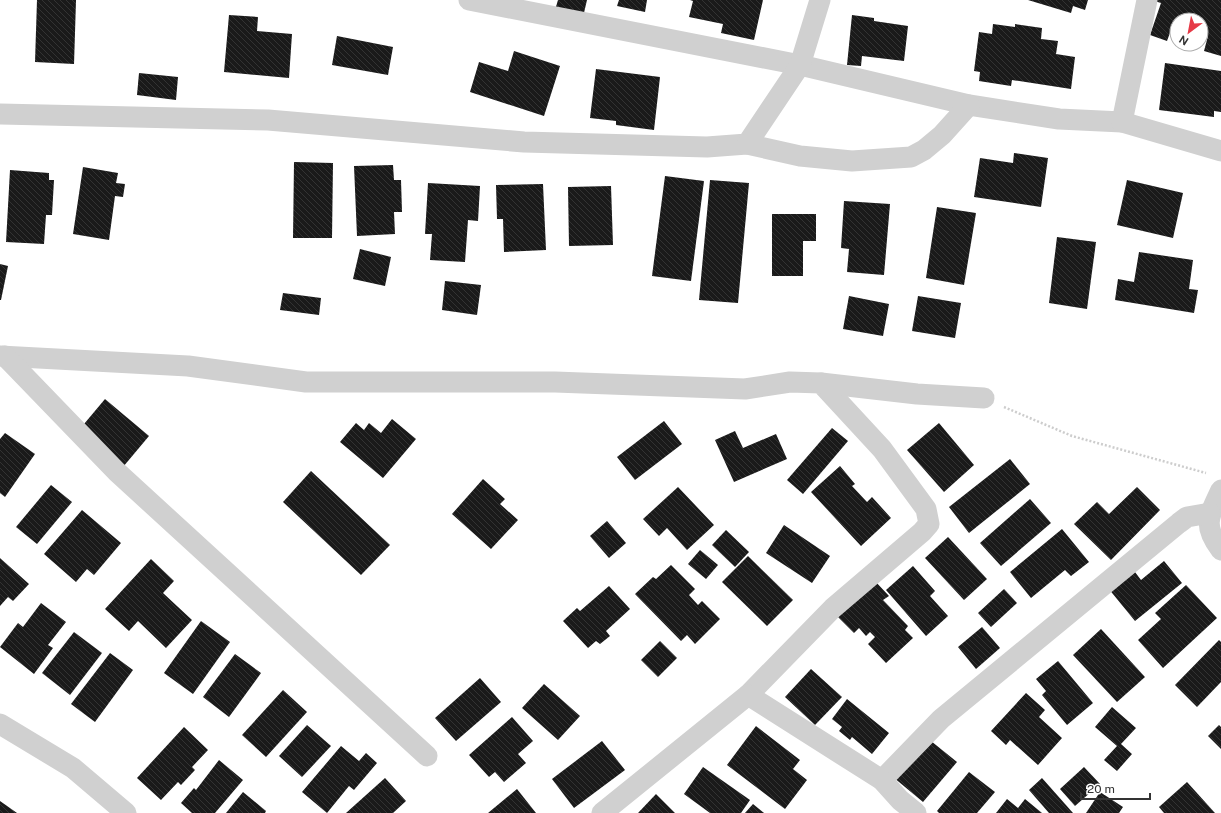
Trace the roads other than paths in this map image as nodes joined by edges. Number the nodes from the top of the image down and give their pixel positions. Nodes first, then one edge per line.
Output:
1 (469, 0) edge
2 (820, 0) edge
3 (1147, 0) edge
4 (505, 4) edge
5 (800, 65) junction
6 (968, 105) junction
7 (0, 114) edge
8 (1122, 122) junction
9 (747, 144) junction
10 (1221, 151) edge
11 (2, 356) edge
12 (821, 383) junction
13 (984, 398) road end
14 (1217, 482) edge
15 (1210, 513) junction
16 (1221, 550) edge
17 (748, 695) junction
18 (0, 724) edge
19 (427, 756) dead end
20 (882, 780) junction
21 (126, 813) edge
22 (602, 813) edge
23 (916, 813) edge

1 - 4 street
2 - 5 street
3 - 8 street
4 - 5 street
5 - 6 street
5 - 9 street
6 - 8 street
6 - 9 street
7 - 9 street
8 - 10 street
11 - 12 street
11 - 19 street
12 - 13 street
12 - 17 street
14 - 15 street
15 - 16 street
15 - 20 street
17 - 20 street
17 - 22 street
18 - 21 street
20 - 23 street

